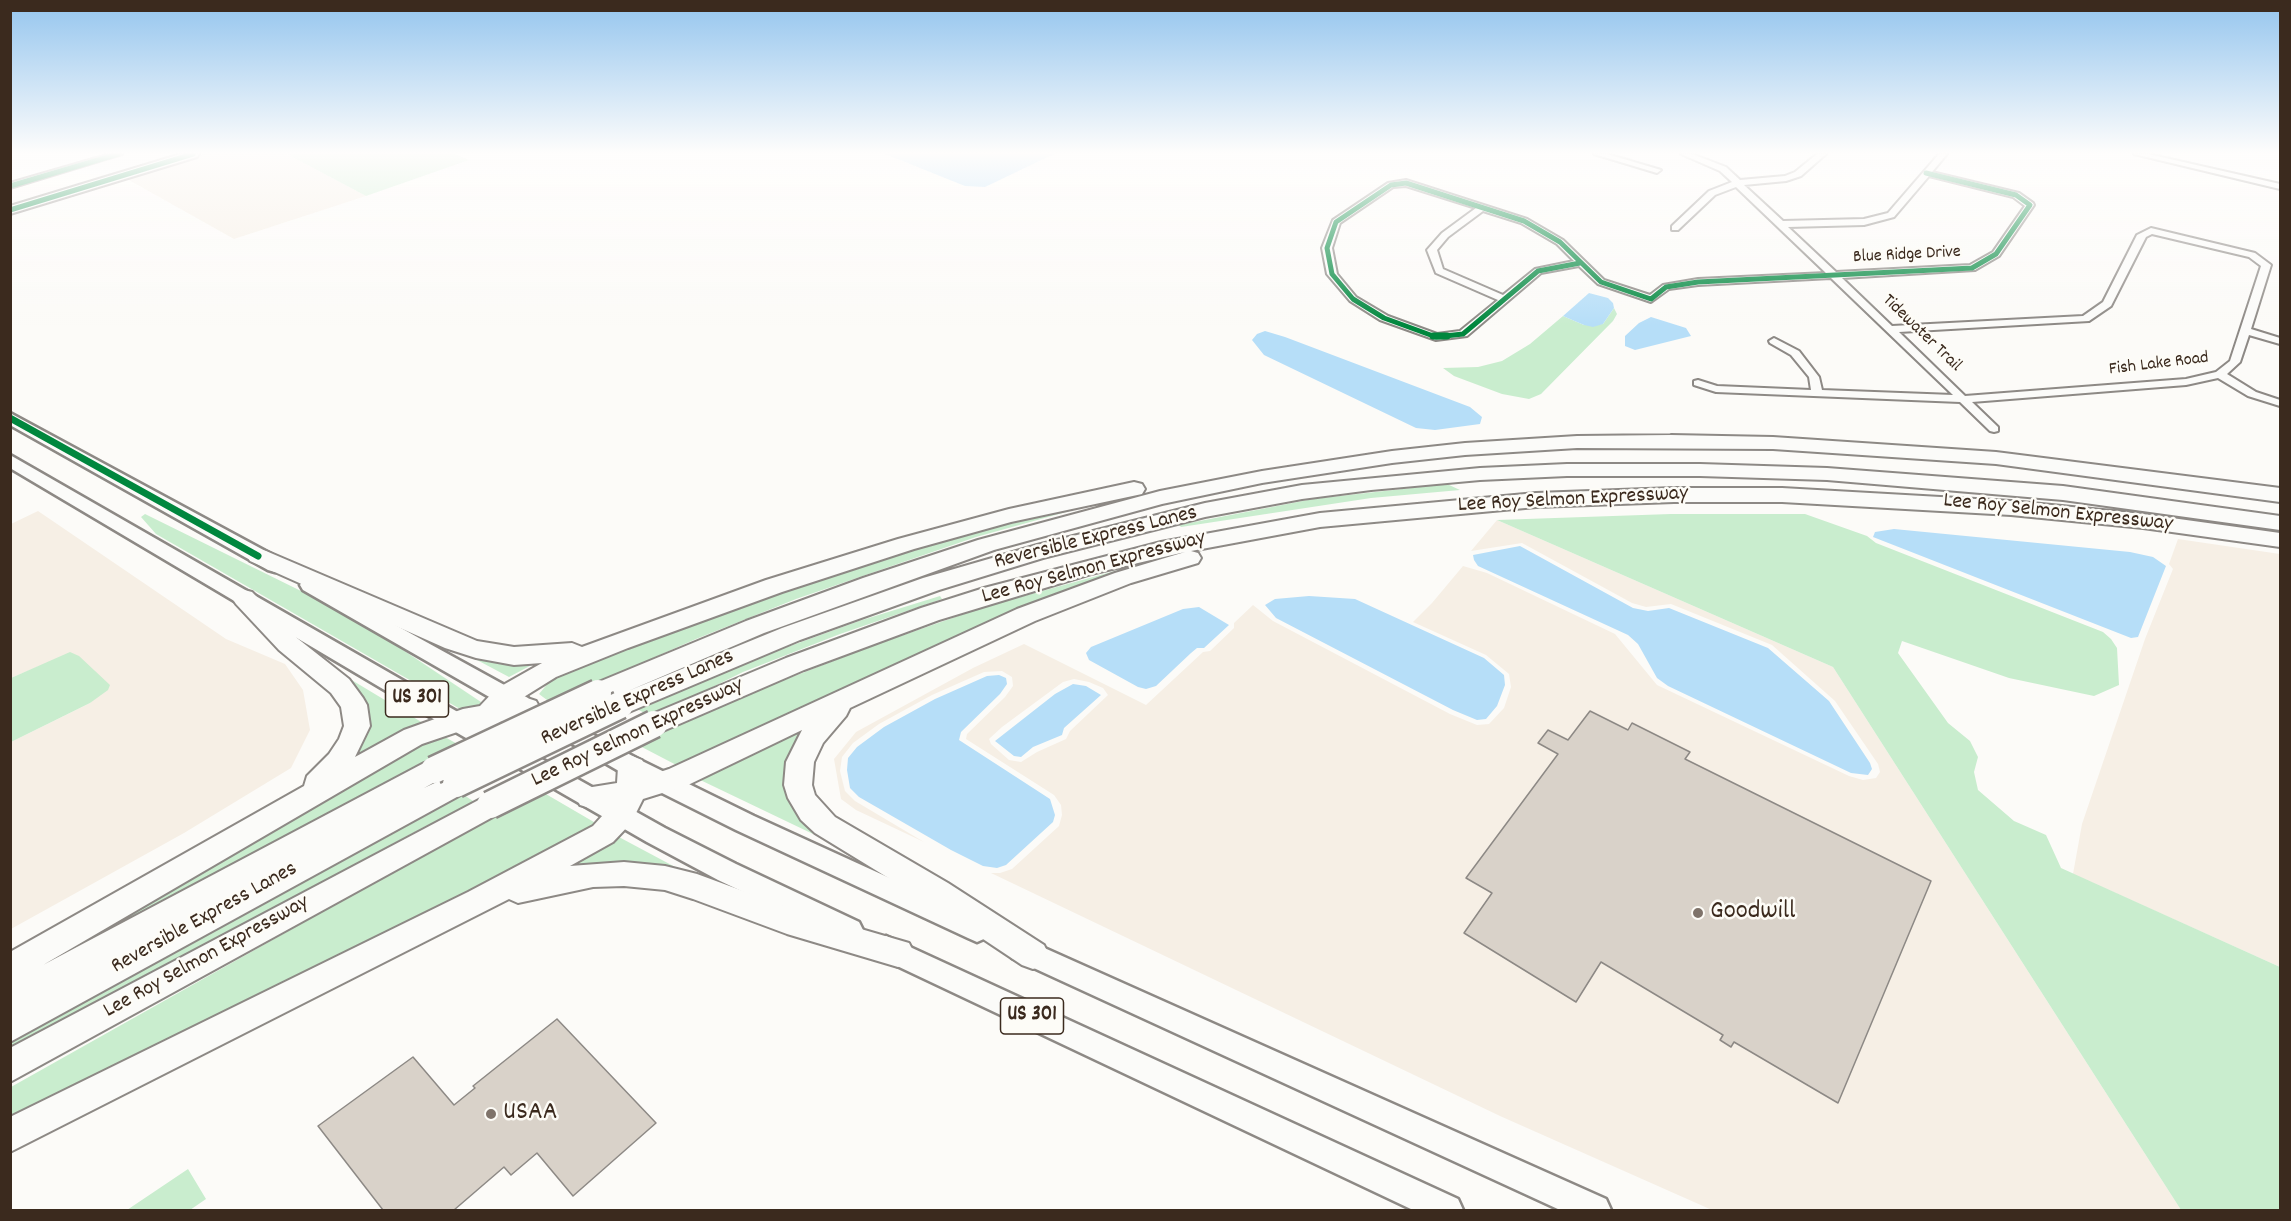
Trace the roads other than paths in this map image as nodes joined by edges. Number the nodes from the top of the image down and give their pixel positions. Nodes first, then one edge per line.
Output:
1 (1352, 211) edge
2 (1478, 211) edge
3 (1495, 211) edge
4 (1693, 211) edge
5 (1769, 211) edge
6 (1894, 211) edge
7 (2026, 211) edge
8 (1783, 224) junction
9 (1675, 228) dead end
10 (1580, 263) junction
11 (1836, 275) junction
12 (1504, 299) junction
13 (1892, 329) junction
14 (2245, 331) junction
15 (1774, 341) dead end
16 (2280, 341) edge
17 (2220, 374) junction
18 (1698, 383) dead end
19 (1817, 391) junction
20 (1963, 399) junction
21 (2280, 403) edge
22 (13, 420) edge
23 (1994, 429) dead end
24 (12, 463) edge
25 (1472, 470) junction
26 (1298, 482) junction
27 (2230, 488) junction
28 (2280, 495) edge
29 (1480, 500) junction
30 (1358, 517) junction
31 (2280, 522) edge
32 (2280, 540) edge
33 (258, 556) junction
34 (244, 598) junction
35 (884, 600) junction
36 (619, 642) junction
37 (849, 698) junction
38 (609, 699) junction
39 (501, 713) junction
40 (455, 721) junction
41 (445, 777) junction
42 (663, 783) junction
43 (628, 791) junction
44 (590, 797) joint
45 (300, 800) junction
46 (478, 901) junction
47 (898, 953) junction
48 (1033, 955) junction
49 (10, 968) edge
50 (10, 999) edge
51 (10, 1027) edge
52 (10, 1066) edge
53 (10, 1135) edge
54 (1447, 1210) edge
55 (1594, 1210) edge

1 - 12 street
2 - 12 street
3 - 10 street
4 - 9 street
5 - 8 street, Tidewater Trail
6 - 8 street
7 - 11 street, Blue Ridge Drive
8 - 11 street, Tidewater Trail
10 - 11 street, Blue Ridge Drive
10 - 12 street
11 - 13 street, Tidewater Trail
13 - 14 street, Fish Lake Road
13 - 20 street, Tidewater Trail
14 - 16 street
14 - 17 street, Fish Lake Road
15 - 19 street
17 - 20 street, Fish Lake Road
17 - 21 street
18 - 19 street, Fish Lake Road
19 - 20 street, Fish Lake Road
20 - 23 street, Tidewater Trail
22 - 33 main road, US 301
24 - 34 main road, US 301
25 - 26 highway, Reversible Express Lanes
25 - 27 highway
25 - 31 highway, Reversible Express Lanes
26 - 27 highway, Lee Roy Selmon Expressway
26 - 35 highway, Reversible Express Lanes
26 - 36 highway
26 - 38 highway, Lee Roy Selmon Expressway
27 - 28 highway, Lee Roy Selmon Expressway
29 - 30 highway, Lee Roy Selmon Expressway
29 - 32 highway, Lee Roy Selmon Expressway
29 - 35 highway
30 - 37 highway
30 - 52 highway, Lee Roy Selmon Expressway, bridge
33 - 36 highway
33 - 39 main road, US 301
34 - 40 main road, US 301
34 - 45 highway
35 - 38 highway, Reversible Express Lanes
36 - 39 highway
37 - 42 highway
37 - 48 highway
38 - 41 highway, Reversible Express Lanes, bridge
39 - 40 highway
39 - 43 main road, US 301
39 - 44 main road, US 301
40 - 45 highway
41 - 50 highway
41 - 51 highway, Reversible Express Lanes
42 - 43 highway
42 - 48 main road, US 301
43 - 44 highway
43 - 46 highway
43 - 47 main road, US 301
45 - 49 highway
46 - 47 highway
46 - 53 highway
47 - 54 main road, US 301
48 - 55 main road, US 301

